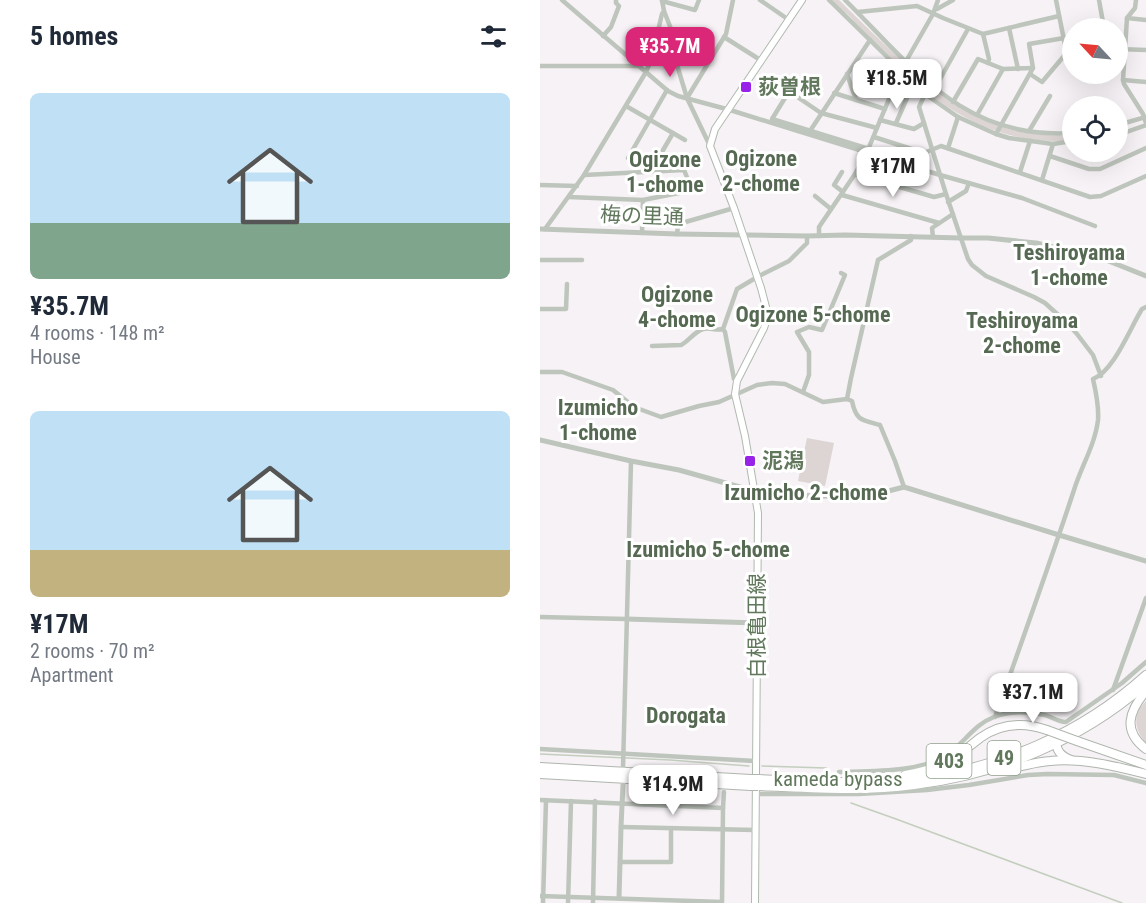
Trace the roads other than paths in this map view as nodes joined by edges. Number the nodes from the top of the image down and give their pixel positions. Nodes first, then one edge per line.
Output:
1 (562, 0) edge
2 (616, 0) edge
3 (662, 0) edge
4 (699, 0) edge
5 (733, 0) edge
6 (760, 0) edge
7 (802, 0) edge
8 (829, 0) edge
9 (845, 0) edge
10 (938, 0) edge
11 (953, 0) edge
12 (1056, 0) edge
13 (1099, 0) edge
14 (1136, 0) edge
15 (664, 11) junction
16 (857, 12) junction
17 (933, 14) junction
18 (1059, 16) junction
19 (1102, 18) edge
20 (1127, 18) edge
21 (1128, 18) edge
22 (789, 20) junction
23 (1146, 20) edge
24 (1009, 28) junction
25 (968, 29) junction
26 (1062, 29) edge
27 (983, 34) junction
28 (603, 36) junction
29 (724, 37) junction
30 (1062, 38) edge
31 (870, 40) junction
32 (1128, 49) edge
33 (1146, 50) edge
34 (1062, 60) edge
35 (762, 61) junction
36 (906, 62) junction
37 (988, 63) junction
38 (540, 66) edge
39 (638, 66) junction
40 (1033, 68) junction
41 (1003, 69) junction
42 (1018, 69) junction
43 (901, 70) junction
44 (646, 72) junction
45 (1030, 74) junction
46 (847, 75) junction
47 (1128, 80) edge
48 (1146, 82) edge
49 (1124, 84) edge
50 (793, 86) dead end
51 (934, 88) junction
52 (667, 90) junction
53 (790, 92) junction
54 (892, 92) junction
55 (834, 93) junction
56 (925, 94) junction
57 (1050, 96) dead end
58 (687, 98) junction
59 (856, 100) junction
60 (953, 102) junction
61 (626, 106) junction
62 (885, 109) junction
63 (730, 110) junction
64 (821, 113) junction
65 (977, 115) junction
66 (958, 117) junction
67 (650, 119) junction
68 (880, 120) junction
69 (1146, 121) edge
70 (896, 123) junction
71 (924, 123) junction
72 (1128, 124) edge
73 (1000, 125) junction
74 (877, 128) junction
75 (1128, 130) edge
76 (810, 131) junction
77 (1029, 131) junction
78 (673, 133) junction
79 (1062, 133) edge
80 (996, 134) junction
81 (874, 137) junction
82 (685, 140) dead end
83 (1030, 141) junction
84 (1062, 143) edge
85 (1053, 144) junction
86 (710, 146) junction
87 (948, 148) junction
88 (1146, 148) edge
89 (932, 149) junction
90 (868, 151) junction
91 (1050, 156) junction
92 (628, 158) dead end
93 (659, 171) junction
94 (842, 172) dead end
95 (1020, 172) junction
96 (855, 174) junction
97 (584, 175) junction
98 (940, 175) junction
99 (1146, 176) edge
100 (1041, 180) junction
101 (969, 183) junction
102 (540, 185) edge
103 (577, 186) junction
104 (842, 193) junction
105 (946, 194) junction
106 (815, 196) dead end
107 (569, 197) junction
108 (643, 200) junction
109 (948, 202) junction
110 (734, 208) junction
111 (831, 210) junction
112 (953, 214) junction
113 (939, 223) junction
114 (1095, 226) dead end
115 (543, 229) edge
116 (642, 233) junction
117 (677, 234) junction
118 (744, 234) junction
119 (807, 236) junction
120 (819, 236) junction
121 (911, 236) junction
122 (933, 237) junction
123 (962, 238) junction
124 (540, 260) edge
125 (582, 260) dead end
126 (841, 273) dead end
127 (1146, 276) edge
128 (757, 278) junction
129 (567, 284) dead end
130 (1146, 307) edge
131 (540, 309) edge
132 (723, 329) junction
133 (652, 346) dead end
134 (540, 372) edge
135 (1101, 376) junction
136 (737, 381) junction
137 (803, 392) junction
138 (735, 394) junction
139 (847, 399) junction
140 (540, 440) edge
141 (631, 461) junction
142 (904, 487) junction
143 (754, 491) junction
144 (1059, 536) junction
145 (1146, 561) edge
146 (1146, 598) edge
147 (540, 617) edge
148 (626, 619) junction
149 (758, 623) junction
150 (1146, 662) edge
151 (1146, 675) edge
152 (1146, 684) edge
153 (1113, 690) junction
154 (1146, 691) edge
155 (995, 717) junction
156 (1057, 740) junction
157 (540, 749) edge
158 (1146, 750) edge
159 (623, 757) junction
160 (755, 761) junction
161 (1075, 761) junction
162 (1146, 765) edge
163 (540, 767) edge
164 (623, 768) dead end
165 (993, 769) junction
166 (839, 772) dead end
167 (1146, 774) edge
168 (542, 775) edge
169 (841, 782) junction
170 (1146, 783) edge
171 (623, 784) dead end
172 (755, 785) junction
173 (724, 792) dead end
174 (543, 800) edge
175 (571, 801) junction
176 (595, 801) junction
177 (622, 802) junction
178 (723, 807) junction
179 (621, 827) junction
180 (671, 829) junction
181 (723, 830) junction
182 (755, 830) junction
183 (620, 862) junction
184 (542, 896) edge
185 (568, 900) edge
186 (593, 901) edge
187 (619, 901) edge
188 (645, 901) edge
189 (670, 901) edge
190 (543, 903) edge
191 (722, 903) edge
192 (755, 903) edge

1 - 28 street
2 - 28 street
3 - 4 street
3 - 15 street
5 - 29 street
6 - 22 street
7 - 22 main road
8 - 31 street
9 - 16 street
10 - 17 street
11 - 17 street
12 - 18 street
13 - 19 street
14 - 20 street
15 - 44 street
15 - 58 street
16 - 17 street
16 - 36 street
17 - 25 street
17 - 36 street
18 - 24 street
18 - 26 street
21 - 23 street
22 - 35 main road
24 - 27 street
24 - 42 street
25 - 27 street
25 - 51 street
27 - 37 street
28 - 39 street
29 - 35 street
29 - 58 street
30 - 40 street
31 - 43 street
31 - 46 street
32 - 33 street
34 - 45 street
35 - 63 main road
36 - 43 street
36 - 51 street
37 - 41 street
37 - 60 street
38 - 39 street
39 - 44 street
40 - 42 street
40 - 45 street
41 - 42 street
41 - 65 street
43 - 54 street
43 - 56 street
44 - 52 street
44 - 61 street
45 - 73 street
46 - 55 street
46 - 59 street
47 - 48 street
49 - 69 street
50 - 53 street
51 - 60 street
52 - 58 street
52 - 67 street
53 - 64 street
53 - 76 street
54 - 62 street
54 - 70 street
55 - 59 street
55 - 64 street
56 - 66 street
56 - 71 street
57 - 77 street
58 - 63 street
58 - 86 street
59 - 62 street
60 - 65 street
61 - 67 street
61 - 97 street
62 - 68 street
63 - 86 main road
63 - 90 street
64 - 74 street
64 - 76 street
65 - 73 street
66 - 80 street
66 - 87 street
67 - 78 street
67 - 92 street
68 - 70 street
68 - 74 street
69 - 72 street
69 - 75 street
70 - 71 street
71 - 89 street
73 - 77 street
73 - 80 street
74 - 81 street
76 - 90 street
77 - 79 street
78 - 82 street
78 - 93 street
80 - 83 street
81 - 89 street
81 - 90 street
83 - 85 street
83 - 95 street
84 - 85 street
85 - 91 street
86 - 110 main road, 白根亀田線
87 - 89 street
87 - 95 street
88 - 91 street
89 - 98 street
90 - 96 street
90 - 98 street
91 - 100 street
93 - 97 street
93 - 108 street
94 - 104 street
95 - 100 street
96 - 104 street
96 - 105 street
97 - 103 street
98 - 101 street
98 - 105 street
99 - 100 street
101 - 109 street
101 - 114 street
102 - 103 street
103 - 107 street
104 - 111 street
104 - 113 street
105 - 109 street
106 - 111 street
107 - 108 street
107 - 115 street
108 - 116 street
109 - 112 street
110 - 117 street
110 - 118 main road, 白根亀田線
111 - 120 street
112 - 113 street
112 - 123 street
113 - 122 street
115 - 116 street, 梅の里通
116 - 117 street, 梅の里通
117 - 118 street, 梅の里通
118 - 119 street, 梅の里通
118 - 128 main road, 白根亀田線
119 - 120 street, 梅の里通
119 - 128 street
120 - 121 street, 梅の里通
121 - 122 street, 梅の里通
121 - 139 street
122 - 123 street, 梅の里通
123 - 127 street, 梅の里通
123 - 135 street
124 - 125 street
126 - 137 street
128 - 132 street
128 - 136 main road, 白根亀田線
129 - 131 street
130 - 135 street
132 - 133 street
132 - 136 street
134 - 138 street
135 - 144 street
136 - 138 main road, 白根亀田線
137 - 138 street
137 - 139 street
138 - 143 main road, 白根亀田線
139 - 142 street
140 - 141 street
141 - 143 street
141 - 148 street
142 - 143 street
142 - 144 street
143 - 149 main road, 白根亀田線
144 - 145 street
144 - 155 street
146 - 153 street
147 - 148 street
148 - 149 street
148 - 159 street
149 - 160 main road, 白根亀田線
150 - 153 street
151 - 156 highway, kameda bypass / 49
152 - 156 highway, kameda bypass / 49
153 - 155 street
154 - 158 highway
155 - 166 street
156 - 161 highway
156 - 165 highway, kameda bypass / 49
156 - 169 highway, kameda bypass / 49
157 - 159 street
159 - 160 street
159 - 164 street
160 - 172 main road, 白根亀田線
161 - 165 highway, 403
161 - 167 highway, 403
162 - 169 highway, 403, bridge
163 - 172 highway, kameda bypass / 49
165 - 172 highway, kameda bypass / 49
168 - 172 highway, kameda bypass / 49
169 - 172 highway, kameda bypass / 49
170 - 172 street
171 - 177 street
172 - 182 main road, 白根亀田線
173 - 178 street
174 - 175 street
174 - 184 street
175 - 176 street
175 - 185 street
176 - 177 street
176 - 186 street
177 - 178 street
177 - 179 street
178 - 181 street
179 - 180 street
179 - 183 street
180 - 181 street
180 - 183 street
181 - 182 street
181 - 191 street
182 - 192 main road, 白根亀田線
183 - 187 street
184 - 185 street
184 - 190 street
185 - 186 street
186 - 187 street
187 - 188 street
188 - 189 street
189 - 191 street

